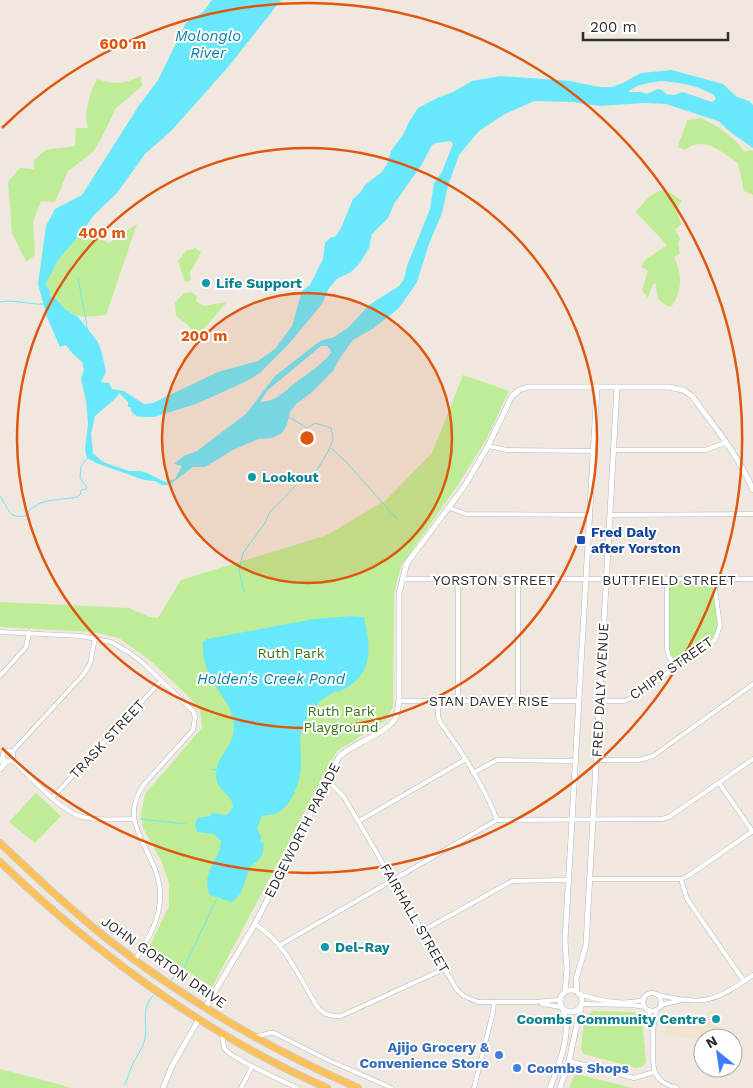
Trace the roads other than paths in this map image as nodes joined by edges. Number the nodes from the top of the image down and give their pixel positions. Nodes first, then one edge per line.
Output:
1 (597, 387) junction
2 (617, 387) junction
3 (725, 443) junction
4 (488, 446) junction
5 (593, 450) junction
6 (614, 450) junction
7 (753, 490) edge
8 (450, 508) junction
9 (753, 514) edge
10 (590, 515) junction
11 (610, 515) junction
12 (402, 579) junction
13 (753, 579) edge
14 (458, 580) junction
15 (518, 580) junction
16 (586, 580) junction
17 (606, 580) junction
18 (667, 580) junction
19 (714, 580) junction
20 (0, 632) edge
21 (29, 633) junction
22 (94, 638) junction
23 (677, 667) junction
24 (0, 676) edge
25 (161, 681) junction
26 (753, 684) edge
27 (399, 701) junction
28 (438, 701) junction
29 (458, 701) junction
30 (518, 701) junction
31 (579, 701) junction
32 (599, 701) junction
33 (12, 752) junction
34 (4, 757) edge
35 (466, 759) junction
36 (753, 759) edge
37 (596, 760) junction
38 (575, 761) junction
39 (0, 769) edge
40 (473, 773) junction
41 (327, 780) junction
42 (719, 783) junction
43 (52, 798) junction
44 (133, 819) junction
45 (497, 820) junction
46 (572, 820) junction
47 (593, 820) junction
48 (358, 821) junction
49 (753, 831) edge
50 (0, 843) edge
51 (0, 862) edge
52 (589, 879) junction
53 (681, 879) junction
54 (393, 880) junction
55 (568, 880) junction
56 (255, 924) junction
57 (422, 931) junction
58 (280, 945) junction
59 (135, 960) junction
60 (444, 969) junction
61 (753, 975) edge
62 (744, 981) junction
63 (565, 991) junction
64 (579, 993) junction
65 (657, 995) junction
66 (560, 1000) junction
67 (644, 1000) junction
68 (682, 1000) junction
69 (494, 1002) junction
70 (535, 1002) junction
71 (582, 1005) junction
72 (205, 1008) junction
73 (562, 1009) junction
74 (647, 1009) junction
75 (658, 1009) junction
76 (199, 1019) junction
77 (653, 1031) junction
78 (222, 1034) junction
79 (255, 1037) junction
80 (569, 1061) junction
81 (252, 1066) junction
82 (654, 1072) junction
83 (163, 1088) edge
84 (241, 1088) edge
85 (297, 1088) edge
86 (328, 1088) edge
87 (358, 1088) edge
88 (392, 1088) edge
89 (474, 1088) edge
90 (550, 1088) edge
91 (560, 1088) edge
92 (677, 1088) edge

1 - 2 street
1 - 4 street, EDGEWORTH PARADE
1 - 5 street, FRED DALY AVENUE
2 - 3 street
2 - 6 street, FRED DALY AVENUE
3 - 6 street
3 - 7 street
4 - 5 street
4 - 8 street, EDGEWORTH PARADE
5 - 10 street, FRED DALY AVENUE
6 - 11 street, FRED DALY AVENUE
8 - 10 street
8 - 12 street, EDGEWORTH PARADE
9 - 11 street
10 - 16 street, FRED DALY AVENUE
11 - 17 street, FRED DALY AVENUE
12 - 14 street, YORSTON STREET
12 - 27 street, EDGEWORTH PARADE
13 - 19 street, BUTTFIELD STREET
14 - 15 street, YORSTON STREET
14 - 29 street
15 - 16 street, YORSTON STREET
15 - 30 street
16 - 17 street, BUTTFIELD STREET
16 - 31 street, FRED DALY AVENUE
17 - 18 street, BUTTFIELD STREET
17 - 32 street, FRED DALY AVENUE
18 - 19 street, BUTTFIELD STREET
18 - 23 street
19 - 23 street, CHIPP STREET
20 - 21 street
21 - 22 street
21 - 24 street
22 - 25 street
22 - 33 street
23 - 32 street, CHIPP STREET
25 - 43 street, TRASK STREET
25 - 44 street
26 - 37 street
27 - 28 street, STAN DAVEY RISE
27 - 41 street, EDGEWORTH PARADE
28 - 29 street, STAN DAVEY RISE
28 - 35 street
29 - 30 street, STAN DAVEY RISE
30 - 31 street, STAN DAVEY RISE
31 - 38 street, FRED DALY AVENUE
32 - 37 street, FRED DALY AVENUE
33 - 34 street
33 - 34 street
34 - 39 street
34 - 43 street
35 - 40 street
35 - 48 street
36 - 42 street
37 - 47 street, FRED DALY AVENUE
38 - 40 street
38 - 46 street, FRED DALY AVENUE
40 - 45 street
41 - 48 street, FAIRHALL STREET
41 - 56 street, EDGEWORTH PARADE
42 - 47 street
42 - 49 street
43 - 44 street
44 - 59 street
45 - 46 street
45 - 54 street
46 - 47 street
46 - 55 street, FRED DALY AVENUE
47 - 52 street, FRED DALY AVENUE
48 - 54 street, FAIRHALL STREET
49 - 53 street
50 - 59 main road, JOHN GORTON DRIVE
51 - 76 main road, JOHN GORTON DRIVE
52 - 53 street
52 - 64 street, FRED DALY AVENUE
53 - 62 street
54 - 57 street, FAIRHALL STREET
54 - 58 street
55 - 57 street
55 - 63 street, FRED DALY AVENUE
56 - 58 street
56 - 72 street, EDGEWORTH PARADE
57 - 60 street, FAIRHALL STREET
58 - 60 street
59 - 72 main road, JOHN GORTON DRIVE
60 - 69 street, FAIRHALL STREET
61 - 62 street
62 - 68 street
63 - 64 street
63 - 66 street, FRED DALY AVENUE
64 - 67 street
64 - 71 street, FRED DALY AVENUE
65 - 67 street
65 - 68 street
65 - 75 street
66 - 70 street, FAIRHALL STREET
66 - 73 street
67 - 74 street
68 - 75 street
69 - 70 street, FAIRHALL STREET
69 - 89 street
70 - 73 street, FAIRHALL STREET
71 - 73 street
71 - 74 street
71 - 80 street, FRED DALY AVENUE
72 - 79 main road, JOHN GORTON DRIVE
73 - 90 street
74 - 75 street
74 - 77 street
75 - 77 street
76 - 78 main road, JOHN GORTON DRIVE
76 - 83 street
77 - 82 street
78 - 81 street, JOHN GORTON DRIVE
78 - 86 main road, JOHN GORTON DRIVE
79 - 87 main road, JOHN GORTON DRIVE
79 - 88 street
80 - 82 street
80 - 91 street, FRED DALY AVENUE
81 - 84 street
81 - 85 street, JOHN GORTON DRIVE
82 - 92 street

